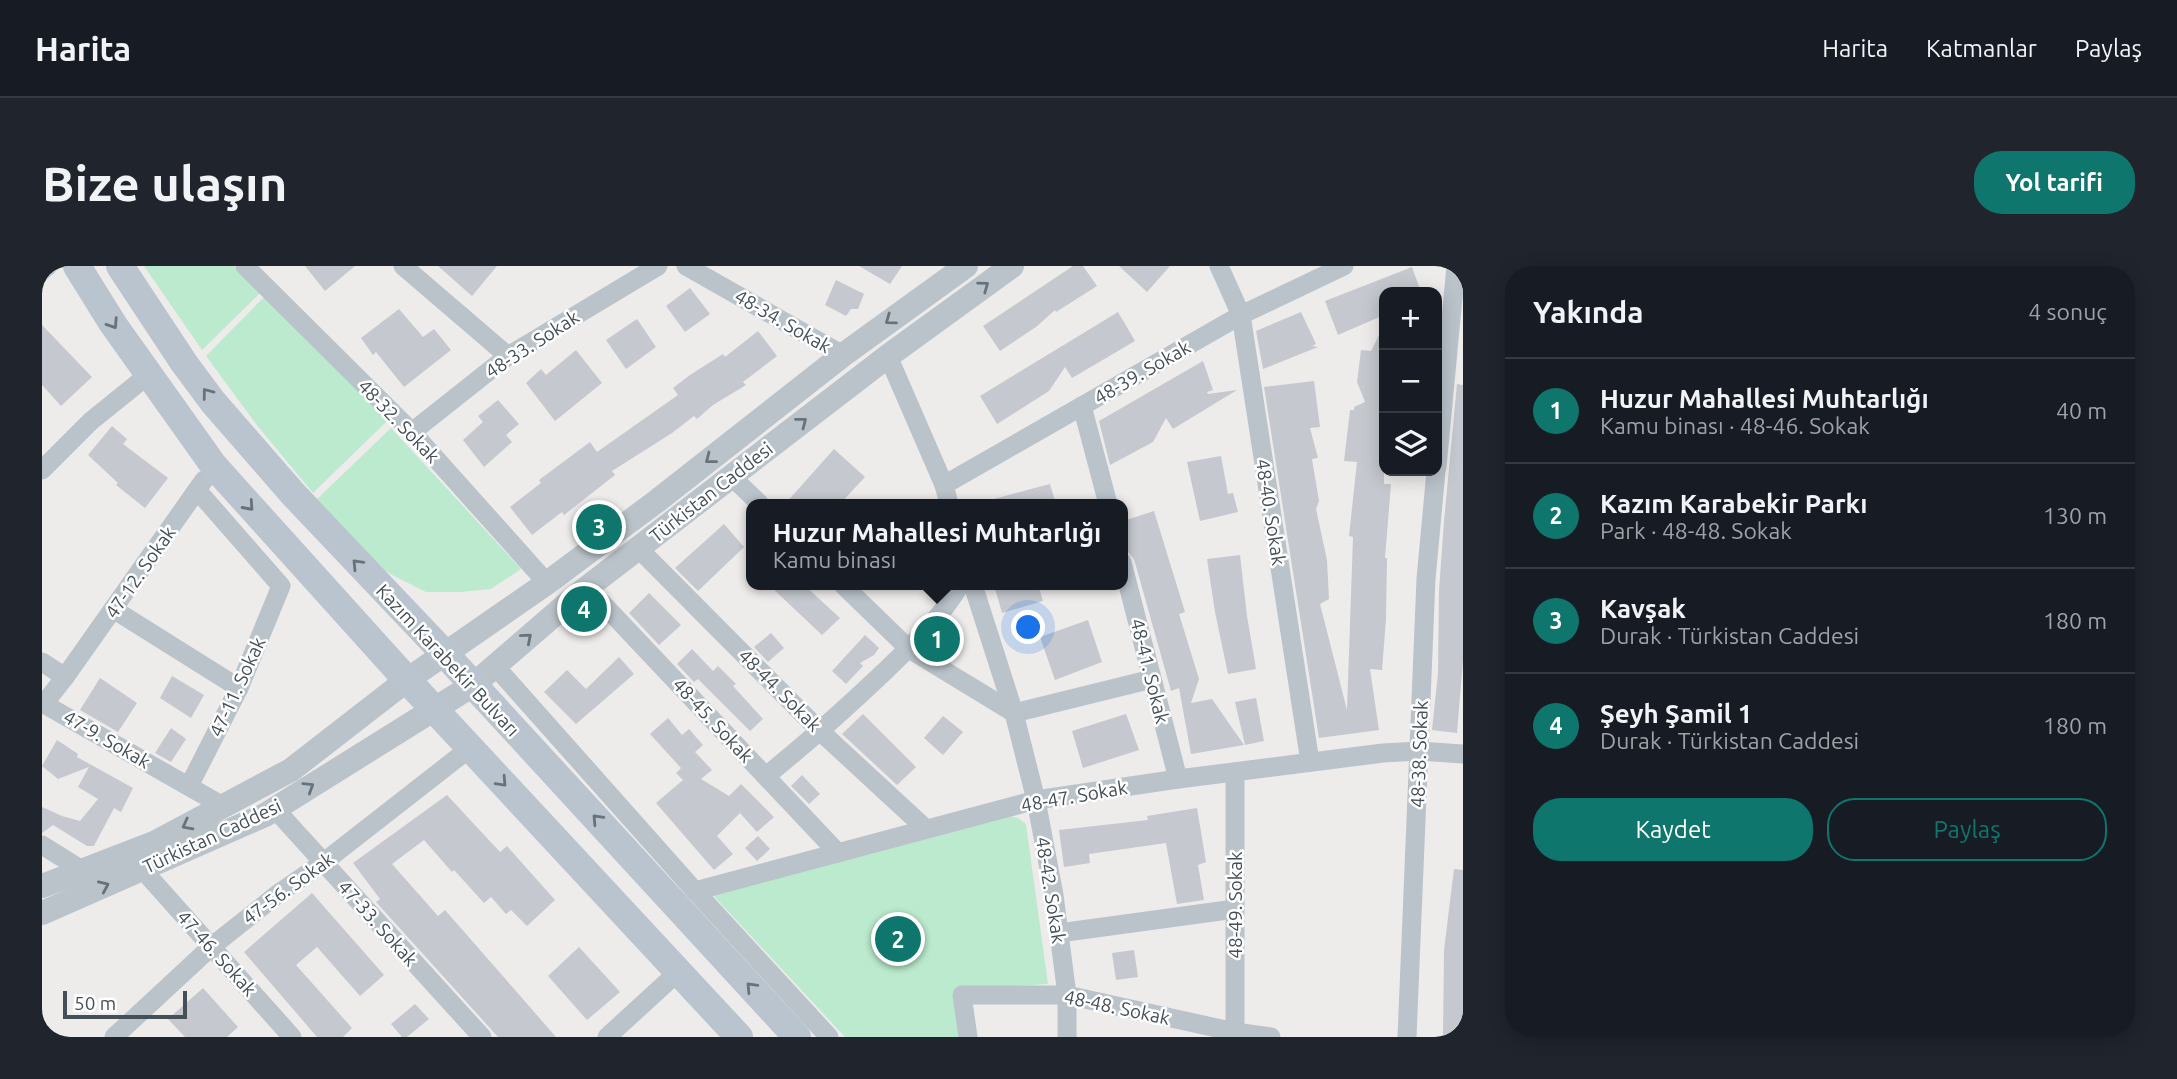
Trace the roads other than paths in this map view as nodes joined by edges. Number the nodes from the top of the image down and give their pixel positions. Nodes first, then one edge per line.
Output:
1 (48, 266) edge
2 (77, 266) edge
3 (120, 266) edge
4 (246, 266) edge
5 (403, 266) edge
6 (658, 266) edge
7 (687, 266) edge
8 (966, 266) edge
9 (1012, 266) edge
10 (1219, 266) edge
11 (1344, 266) edge
12 (42, 271) edge
13 (1458, 279) edge
14 (1241, 315) junction
15 (843, 355) junction
16 (508, 356) junction
17 (888, 356) junction
18 (148, 374) junction
19 (1082, 406) junction
20 (1442, 424) edge
21 (412, 432) junction
22 (214, 466) junction
23 (42, 470) edge
24 (731, 476) junction
25 (1436, 476) edge
26 (197, 490) junction
27 (947, 495) edge
28 (755, 499) edge
29 (1107, 499) edge
30 (638, 548) junction
31 (547, 583) junction
32 (1128, 585) edge
33 (587, 587) junction
34 (848, 590) edge
35 (957, 590) edge
36 (975, 590) edge
37 (113, 610) junction
38 (909, 649) junction
39 (444, 653) junction
40 (42, 662) edge
41 (495, 666) junction
42 (65, 677) junction
43 (1153, 679) junction
44 (407, 680) junction
45 (473, 685) junction
46 (239, 688) junction
47 (43, 703) edge
48 (434, 709) junction
49 (1014, 712) junction
50 (821, 732) junction
51 (470, 748) junction
52 (1419, 751) junction
53 (1463, 754) edge
54 (1310, 762) junction
55 (1235, 772) junction
56 (766, 776) junction
57 (1178, 779) junction
58 (189, 786) junction
59 (1036, 800) junction
60 (223, 806) junction
61 (275, 809) junction
62 (926, 829) junction
63 (42, 845) edge
64 (838, 853) junction
65 (324, 862) junction
66 (142, 869) junction
67 (82, 870) junction
68 (42, 886) edge
69 (695, 891) junction
70 (1236, 909) junction
71 (42, 913) edge
72 (1059, 933) junction
73 (211, 947) junction
74 (678, 972) junction
75 (1068, 995) junction
76 (1235, 1035) edge
77 (114, 1037) edge
78 (292, 1037) edge
79 (482, 1037) edge
80 (607, 1037) edge
81 (739, 1037) edge
82 (797, 1037) edge
83 (829, 1037) edge
84 (968, 1037) edge
85 (1067, 1037) edge
86 (1271, 1037) edge
87 (1407, 1037) edge

1 - 12 street
2 -> 18 main road
39 -> 3 main road, Kazım Karabekir Bulvarı
4 - 21 street, 48-32. Sokak
5 - 16 street
6 - 16 street, 48-33. Sokak
7 - 15 street, 48-34. Sokak
8 -> 15 street, Türkistan Caddesi
17 -> 9 street, Türkistan Caddesi
10 - 14 street, 48-40. Sokak
11 - 14 street, 48-39. Sokak
13 - 20 street, 48-38. Sokak
14 - 19 street, 48-39. Sokak
14 - 54 street, 48-40. Sokak
15 -> 31 street, Türkistan Caddesi
16 - 21 street, 48-33. Sokak
24 -> 17 street, Türkistan Caddesi
17 - 27 street
18 - 22 main road
18 - 23 street
19 - 27 street, 48-39. Sokak
19 - 29 street
21 - 31 street, 48-32. Sokak
22 - 26 street, 47-12. Sokak
22 -> 44 main road
24 - 28 street
24 - 30 street, Türkistan Caddesi
25 - 52 street, 48-38. Sokak
26 - 37 street, 47-12. Sokak
26 - 46 street, 47-11. Sokak
30 - 33 street, Türkistan Caddesi
30 - 50 street, 48-44. Sokak
31 - 39 street, Türkistan Caddesi
32 - 43 street, 48-41. Sokak
41 -> 33 street, Türkistan Caddesi
33 - 56 street, 48-45. Sokak
34 - 38 street
35 - 38 street
36 - 49 street, 48-42. Sokak
37 - 42 street, 47-12. Sokak
37 - 46 street
38 - 49 street
38 - 50 street
39 - 44 street, Türkistan Caddesi
39 - 45 main road, Kazım Karabekir Bulvarı
40 - 42 street, 47-9. Sokak
41 - 45 street, Türkistan Caddesi
41 - 69 street
42 - 47 street, 47-9. Sokak
43 - 49 street
43 - 57 street, 48-41. Sokak
44 - 48 main road
44 - 60 street, Türkistan Caddesi
45 - 48 street, Türkistan Caddesi
82 -> 45 main road, Kazım Karabekir Bulvarı
46 - 58 street, 47-11. Sokak
47 - 58 street, 47-9. Sokak
48 - 51 main road
61 -> 48 street, Türkistan Caddesi
49 - 59 street, 48-42. Sokak
50 - 56 street
50 - 62 street, 48-44. Sokak
51 - 65 street, 47-56. Sokak
51 -> 74 main road
52 - 53 street, 48-47. Sokak
52 - 54 street, 48-47. Sokak
52 - 87 street, 48-38. Sokak
54 - 55 street, 48-47. Sokak
55 - 57 street, 48-47. Sokak
55 - 70 street, 48-49. Sokak
56 - 64 street, 48-45. Sokak
57 - 59 street, 48-47. Sokak
58 - 60 street, 47-9. Sokak
59 - 62 street, 48-47. Sokak
59 - 72 street, 48-42. Sokak
60 -> 67 street, Türkistan Caddesi
61 - 65 street, 47-33. Sokak
61 - 66 street, Türkistan Caddesi
62 - 64 street, 48-47. Sokak
63 - 67 street
64 - 69 street, 48-47. Sokak
65 - 73 street, 47-56. Sokak
65 - 79 street, 47-33. Sokak
71 -> 66 street, Türkistan Caddesi
66 - 73 street, 47-46. Sokak
67 - 68 street, Türkistan Caddesi
69 - 83 street
70 - 72 street
70 - 76 street, 48-49. Sokak
72 - 75 street, 48-42. Sokak
73 - 77 street, 47-56. Sokak
73 - 78 street, 47-46. Sokak
74 - 80 street
74 - 81 main road
75 - 76 street, 48-48. Sokak
75 - 84 street, 48-48. Sokak
75 - 85 street, 48-42. Sokak
76 - 86 street, 48-48. Sokak

